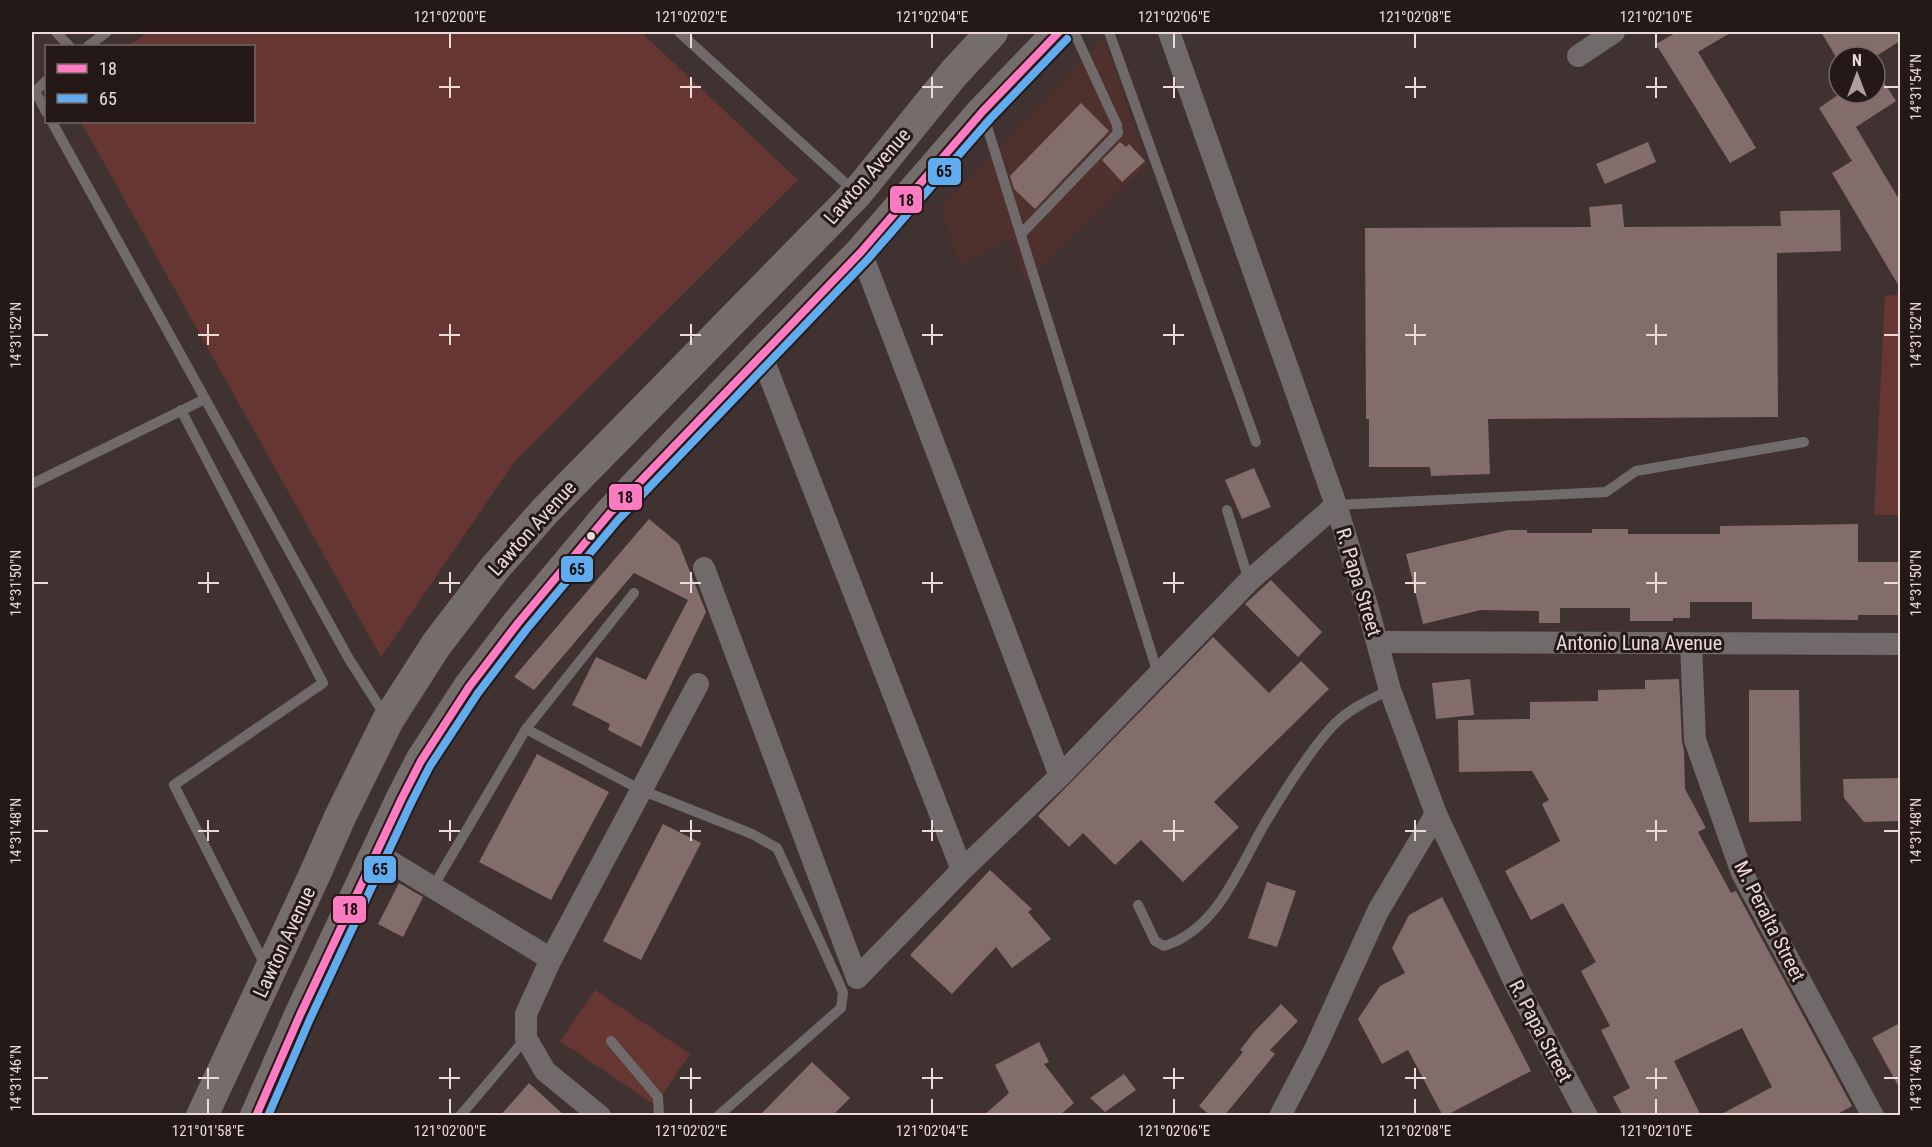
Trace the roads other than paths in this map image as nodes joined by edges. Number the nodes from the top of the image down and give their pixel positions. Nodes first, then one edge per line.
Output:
1 (56, 32) edge
2 (107, 32) edge
3 (679, 32) edge
4 (992, 32) edge
5 (1059, 32) edge
6 (1074, 32) edge
7 (1109, 32) edge
8 (1169, 32) edge
9 (1614, 32) edge
10 (68, 45) edge
11 (89, 45) edge
12 (1578, 56) dead end
13 (45, 82) edge
14 (33, 93) edge
15 (45, 111) edge
16 (982, 111) junction
17 (52, 123) edge
18 (857, 193) junction
19 (1022, 233) junction
20 (861, 252) junction
21 (760, 354) junction
22 (205, 399) junction
23 (181, 410) junction
24 (1256, 442) dead end
25 (1804, 442) dead end
26 (32, 484) edge
27 (1336, 505) junction
28 (1227, 510) dead end
29 (704, 568) dead end
30 (1249, 581) junction
31 (634, 593) dead end
32 (1377, 642) junction
33 (1691, 644) junction
34 (1900, 644) edge
35 (1158, 674) junction
36 (698, 684) dead end
37 (1390, 690) junction
38 (388, 720) junction
39 (526, 729) junction
40 (1060, 776) junction
41 (641, 790) junction
42 (1436, 814) junction
43 (376, 853) junction
44 (962, 870) junction
45 (433, 887) junction
46 (1138, 904) dead end
47 (551, 958) junction
48 (269, 973) junction
49 (526, 1038) junction
50 (612, 1041) dead end
51 (202, 1116) edge
52 (256, 1116) edge
53 (460, 1116) edge
54 (600, 1116) edge
55 (659, 1116) edge
56 (718, 1116) edge
57 (1280, 1116) edge
58 (1587, 1116) edge
59 (1873, 1116) edge

1 - 10 lane
2 - 11 lane
3 - 18 lane
4 - 18 main road, Lawton Avenue
5 - 16 main road
6 - 19 lane
7 - 24 lane
8 - 27 street, R. Papa Street
9 - 12 street
13 - 14 lane
14 - 15 lane
16 - 19 lane
16 - 20 main road
17 - 22 lane
18 - 38 main road, Lawton Avenue
19 - 35 lane
20 - 21 main road
20 - 40 street
21 - 43 main road
21 - 44 street
22 - 23 lane
22 - 38 lane
23 - 26 lane
23 - 48 lane
25 - 27 lane
27 - 30 street
27 - 32 street, R. Papa Street
28 - 30 lane
29 - 44 street
30 - 35 street
31 - 39 lane
32 - 33 street, Antonio Luna Avenue
32 - 37 street, R. Papa Street
33 - 34 street, Antonio Luna Avenue
33 - 59 street, M. Peralta Street
35 - 40 street
36 - 41 street
37 - 42 street, R. Papa Street
37 - 46 lane
38 - 48 main road, Lawton Avenue
39 - 41 lane
39 - 45 lane
40 - 44 street
41 - 47 street
41 - 56 lane
42 - 57 street
42 - 58 street, R. Papa Street
43 - 45 street
43 - 52 main road
45 - 47 street
47 - 49 street
48 - 51 main road, Lawton Avenue
49 - 53 lane
49 - 54 street
50 - 55 lane

